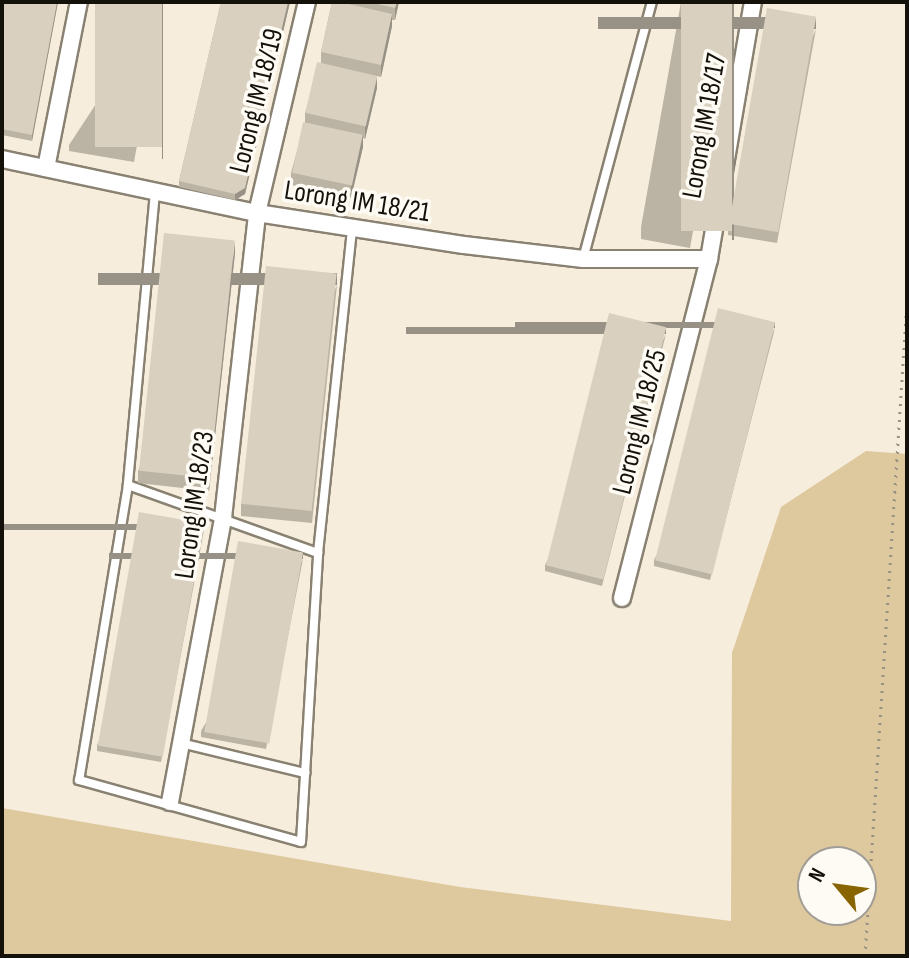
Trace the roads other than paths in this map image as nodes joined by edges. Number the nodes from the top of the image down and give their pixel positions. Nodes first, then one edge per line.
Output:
1 (79, 2) edge
2 (307, 2) edge
3 (652, 2) edge
4 (753, 2) edge
5 (2, 159) edge
6 (46, 168) junction
7 (155, 191) junction
8 (257, 213) junction
9 (352, 228) junction
10 (583, 259) junction
11 (709, 259) junction
12 (128, 485) junction
13 (223, 518) junction
14 (318, 553) junction
15 (622, 598) dead end
16 (181, 743) junction
17 (305, 773) junction
18 (170, 802) junction

1 - 6 street
2 - 8 street, Lorong IM 18/19
3 - 10 lane
4 - 11 street, Lorong IM 18/17
5 - 6 street, Lorong IM 18/21
6 - 7 street, Lorong IM 18/21
7 - 8 street, Lorong IM 18/21
7 - 12 lane
8 - 9 street, Lorong IM 18/21
8 - 13 street, Lorong IM 18/23
9 - 10 street, Lorong IM 18/21
9 - 14 lane
10 - 11 street, Lorong IM 18/21
11 - 15 street, Lorong IM 18/25
12 - 13 lane
12 - 18 lane
13 - 14 lane
13 - 16 street, Lorong IM 18/23
14 - 17 lane
16 - 17 lane
16 - 18 street, Lorong IM 18/23
17 - 18 lane

